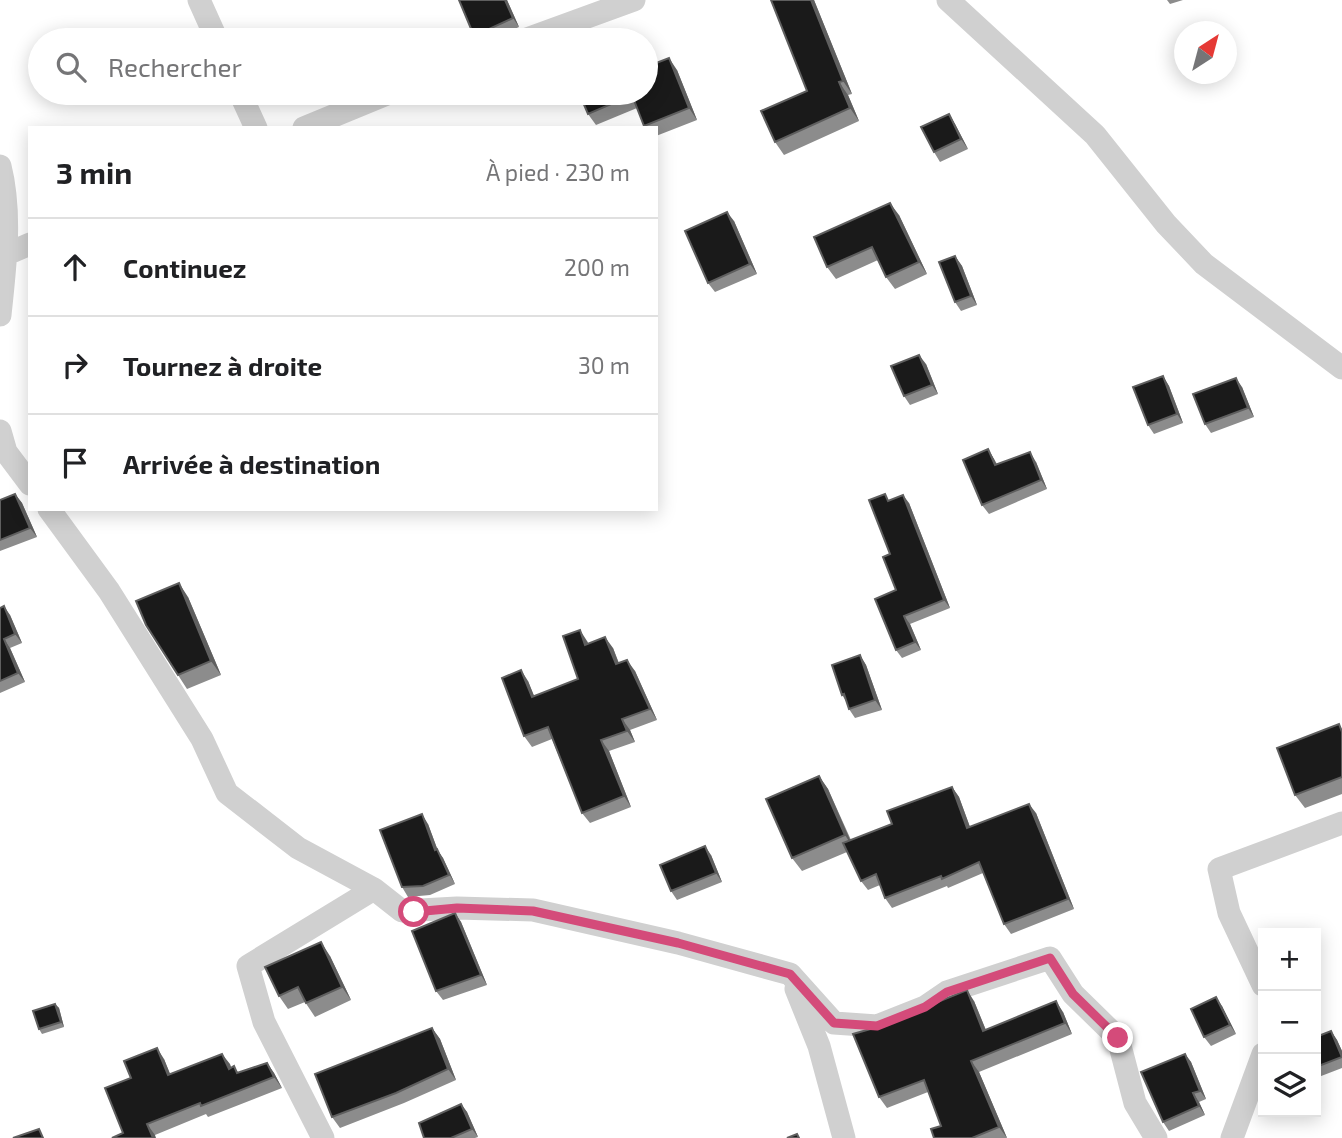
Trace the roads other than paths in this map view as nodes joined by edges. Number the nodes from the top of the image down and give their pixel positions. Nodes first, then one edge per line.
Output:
1 (199, 0) edge
2 (634, 0) edge
3 (948, 0) edge
4 (212, 28) edge
5 (557, 28) edge
6 (245, 105) edge
7 (360, 105) edge
8 (255, 126) edge
9 (309, 126) edge
10 (0, 166) edge
11 (28, 245) edge
12 (3, 256) edge
13 (0, 315) edge
14 (1342, 368) edge
15 (0, 431) edge
16 (28, 481) edge
17 (50, 511) edge
18 (1342, 823) edge
19 (374, 889) junction
20 (790, 974) junction
21 (1258, 974) edge
22 (1258, 1068) edge
23 (323, 1138) edge
24 (844, 1138) edge
25 (1156, 1138) edge
26 (1233, 1138) edge

1 - 4 street
2 - 5 street
3 - 14 street
6 - 8 street
7 - 9 street
10 - 12 street
11 - 12 street
12 - 13 street
15 - 16 street
17 - 19 street
18 - 21 street
19 - 20 street
19 - 23 street
20 - 24 street
20 - 25 street
22 - 26 street

